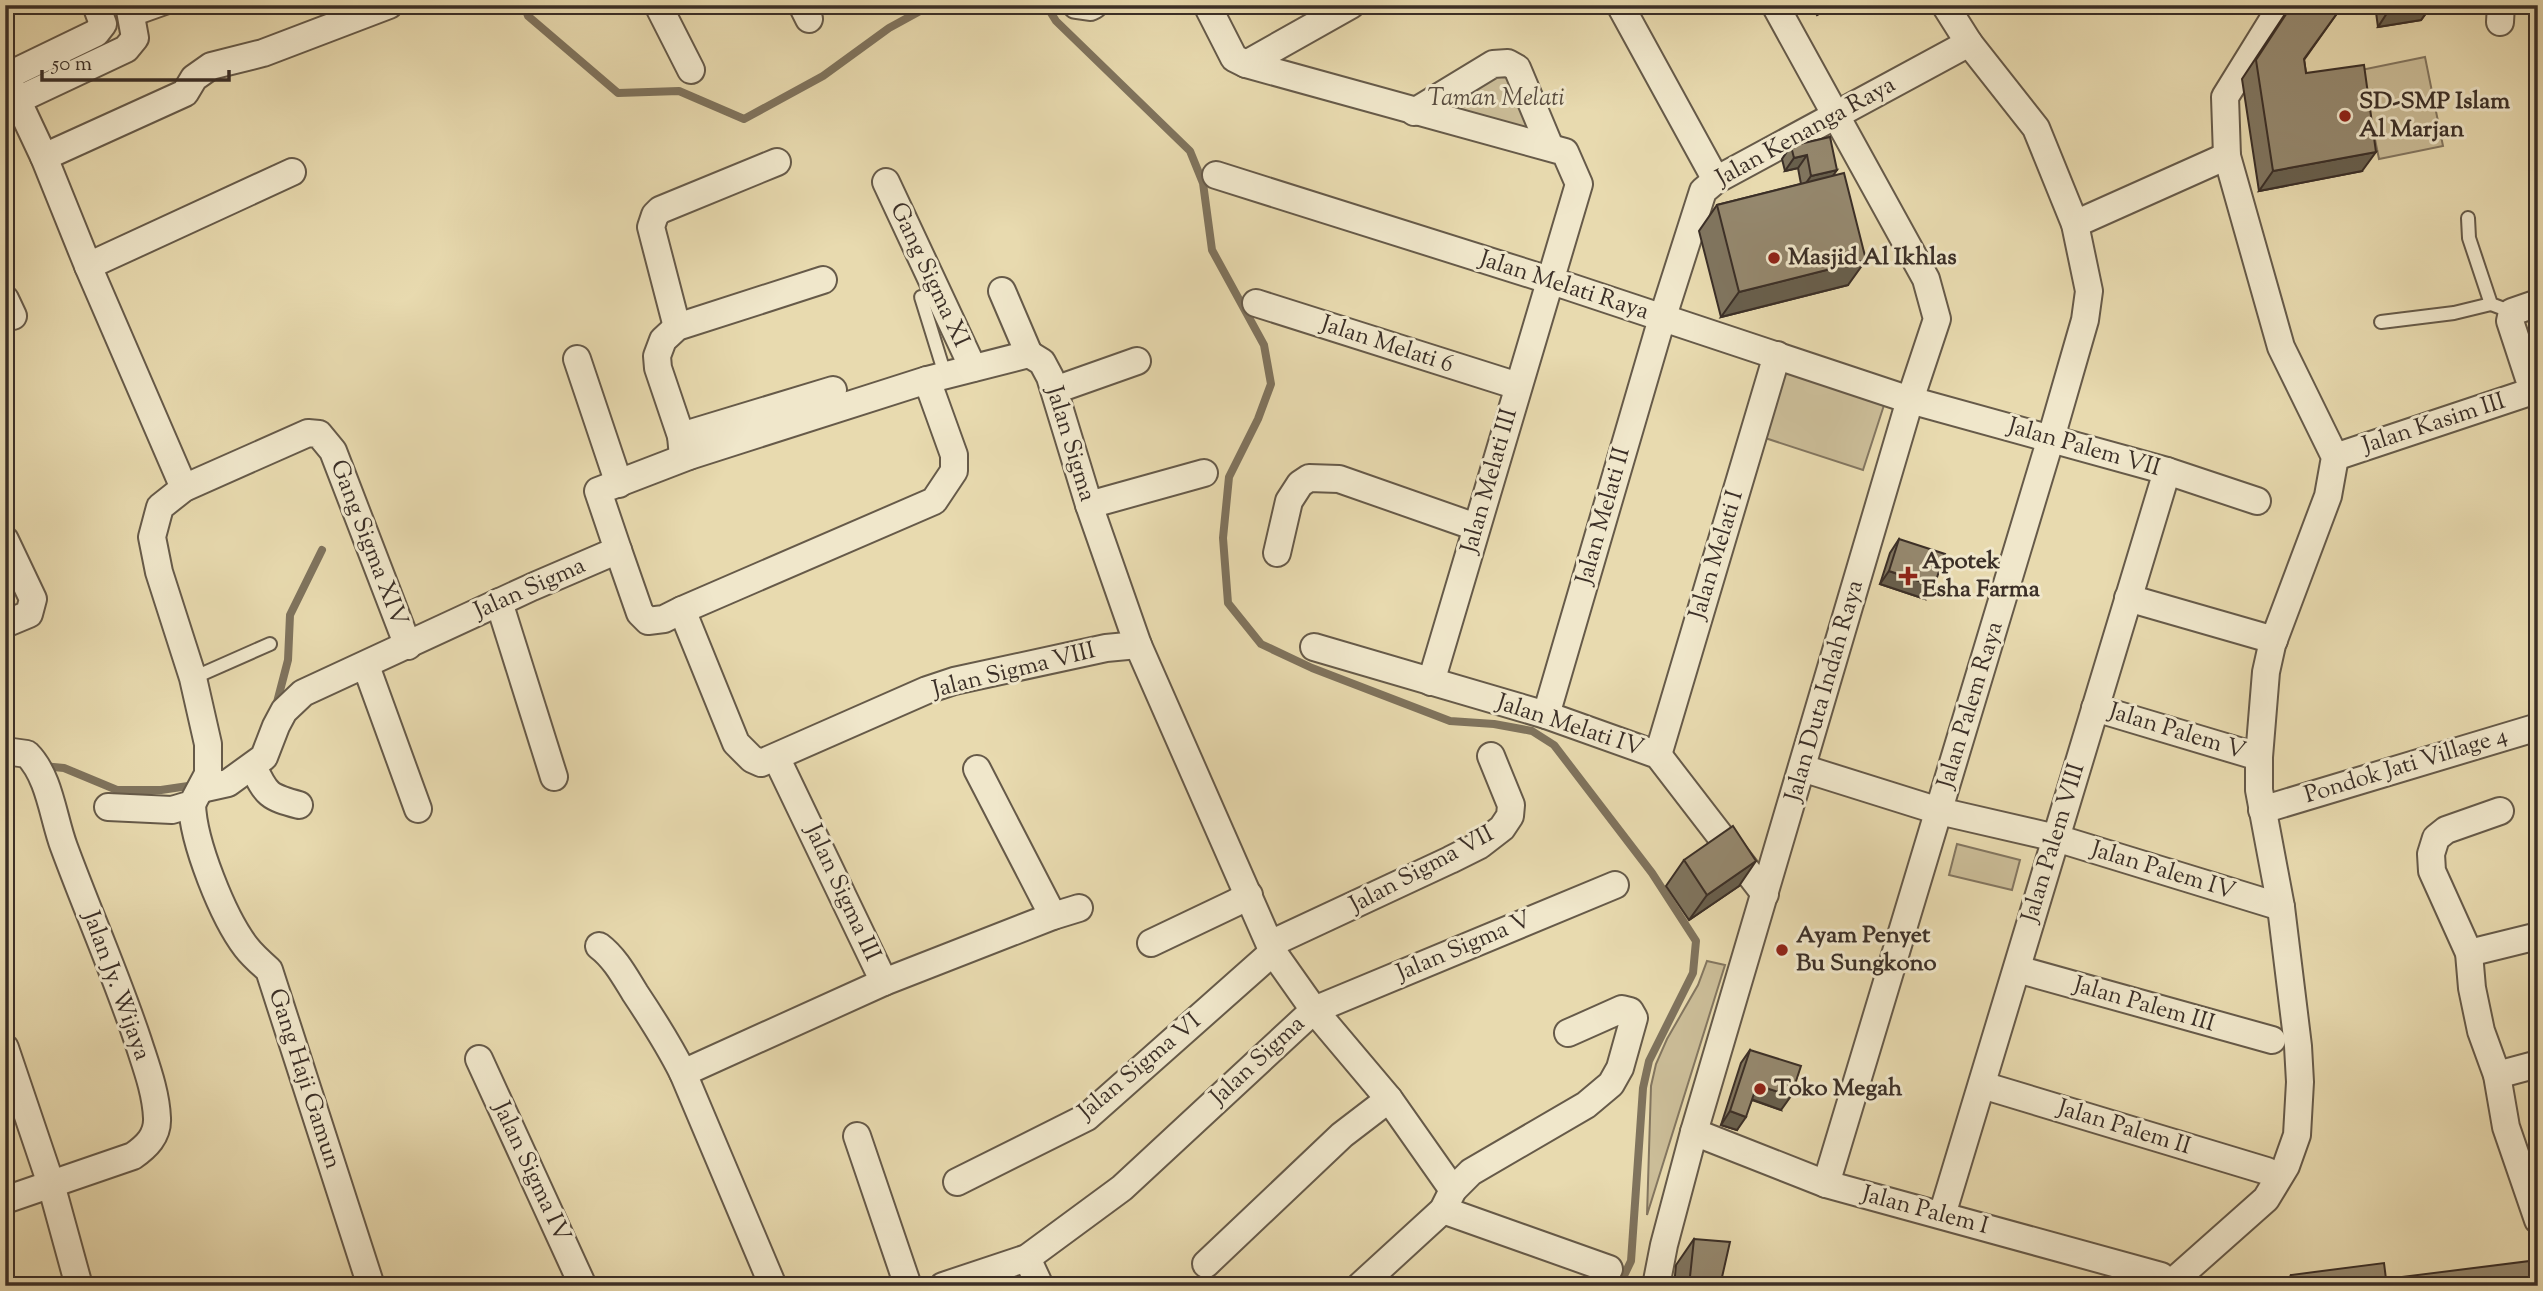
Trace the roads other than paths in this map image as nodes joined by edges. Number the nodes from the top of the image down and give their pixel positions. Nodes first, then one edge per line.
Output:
1 (96, 5) edge
2 (389, 5) edge
3 (658, 5) edge
4 (1094, 5) edge
5 (1207, 5) edge
6 (1351, 5) edge
7 (1620, 5) edge
8 (1775, 5) edge
9 (1945, 5) edge
10 (2283, 5) edge
11 (1076, 6) edge
12 (169, 7) edge
13 (131, 13) edge
14 (1969, 43) junction
15 (1246, 64) junction
16 (691, 70) dead end
17 (6, 75) edge
18 (11, 103) edge
19 (1414, 112) junction
20 (1835, 115) junction
21 (1550, 147) junction
22 (2227, 156) junction
23 (44, 157) junction
24 (777, 162) dead end
25 (292, 172) dead end
26 (1216, 175) dead end
27 (1716, 180) junction
28 (886, 182) dead end
29 (2468, 218) dead end
30 (2075, 224) junction
31 (88, 266) junction
32 (824, 280) dead end
33 (1549, 280) junction
34 (1002, 291) dead end
35 (921, 297) dead end
36 (1256, 303) dead end
37 (2538, 303) edge
38 (1666, 308) junction
39 (2502, 308) junction
40 (2381, 322) dead end
41 (677, 327) junction
42 (1029, 354) junction
43 (1777, 355) junction
44 (577, 359) dead end
45 (1138, 361) dead end
46 (950, 374) junction
47 (1518, 386) junction
48 (833, 390) dead end
49 (1055, 390) junction
50 (2536, 398) edge
51 (1910, 400) junction
52 (2051, 438) junction
53 (685, 446) junction
54 (2335, 457) junction
55 (2167, 471) junction
56 (1203, 473) dead end
57 (619, 484) junction
58 (184, 488) junction
59 (2257, 501) dead end
60 (1089, 505) junction
61 (1476, 527) junction
62 (5, 540) edge
63 (618, 550) junction
64 (1277, 553) dead end
65 (2128, 598) junction
66 (499, 602) junction
67 (682, 610) junction
68 (5, 624) edge
69 (2274, 640) junction
70 (270, 644) dead end
71 (1138, 645) junction
72 (408, 646) junction
73 (1314, 647) dead end
74 (366, 666) junction
75 (193, 678) junction
76 (1431, 682) junction
77 (2095, 708) junction
78 (1546, 715) junction
79 (2538, 727) edge
80 (5, 751) edge
81 (1491, 755) dead end
82 (1658, 755) junction
83 (776, 757) junction
84 (2259, 757) junction
85 (253, 766) junction
86 (1802, 768) junction
87 (977, 769) dead end
88 (554, 777) dead end
89 (197, 797) junction
90 (299, 805) dead end
91 (108, 807) dead end
92 (2268, 808) junction
93 (418, 809) dead end
94 (1939, 811) junction
95 (2500, 811) dead end
96 (2056, 838) junction
97 (1615, 885) dead end
98 (1765, 894) junction
99 (1249, 895) junction
100 (2281, 907) junction
101 (1079, 908) dead end
102 (1053, 916) junction
103 (2538, 936) edge
104 (1150, 943) dead end
105 (599, 946) dead end
106 (1271, 948) junction
107 (2469, 953) junction
108 (2017, 969) junction
109 (884, 982) junction
110 (1314, 1010) junction
111 (1567, 1033) dead end
112 (2272, 1040) dead end
113 (5, 1048) edge
114 (480, 1059) dead end
115 (2538, 1064) edge
116 (683, 1073) junction
117 (2497, 1074) junction
118 (1982, 1085) junction
119 (1389, 1099) junction
120 (1694, 1132) junction
121 (857, 1136) dead end
122 (2267, 1171) dead end
123 (957, 1182) dead end
124 (51, 1184) junction
125 (1826, 1184) junction
126 (5, 1200) edge
127 (1448, 1200) junction
128 (2536, 1213) edge
129 (1942, 1215) junction
130 (1027, 1258) junction
131 (1206, 1264) dead end
132 (1599, 1266) dead end
133 (2164, 1281) edge
134 (362, 1284) edge
135 (79, 1286) edge
136 (583, 1286) edge
137 (773, 1286) edge
138 (908, 1286) edge
139 (943, 1286) edge
140 (1041, 1286) edge
141 (1360, 1286) edge
142 (1656, 1286) edge

1 - 17 street
2 - 23 street
3 - 16 street
4 - 11 street
5 - 15 street
6 - 15 street
7 - 27 street
8 - 20 street, Jalan Duta Indah Raya
9 - 14 street
10 - 22 street
12 - 13 lane
13 - 18 street
14 - 20 street, Jalan Kenanga Raya
14 - 30 street, Jalan Palem Raya
15 - 19 street
17 - 18 street
18 - 23 street
19 - 21 street
19 - 21 street
20 - 27 street, Jalan Kenanga Raya
20 - 51 street, Jalan Duta Indah Raya
21 - 33 street, Jalan Melati III
22 - 30 street
22 - 54 street
23 - 31 street
24 - 41 street
25 - 31 street
26 - 33 street, Jalan Melati Raya
27 - 38 street, Jalan Kenanga Raya
28 - 46 street, Gang Sigma XI
29 - 39 lane
30 - 52 street, Jalan Palem Raya
31 - 58 street
32 - 41 street
33 - 38 street, Jalan Melati Raya
33 - 47 street, Jalan Melati III
34 - 42 street, Jalan Sigma
35 - 46 lane
36 - 47 street, Jalan Melati 6
37 - 39 street
38 - 43 street, Jalan Melati Raya
38 - 78 street, Jalan Melati II
39 - 40 lane
39 - 50 street
41 - 53 street
42 - 46 street
42 - 49 street, Jalan Sigma
43 - 51 street, Jalan Melati Raya
43 - 82 street, Jalan Melati I
44 - 57 street
45 - 49 street
46 - 53 street
46 - 67 street, Gang Sigma XI
47 - 61 street, Jalan Melati III
48 - 53 street
49 - 60 street, Jalan Sigma
50 - 54 street, Jalan Kasim III
51 - 52 street, Jalan Palem VII
51 - 86 street, Jalan Duta Indah Raya
52 - 55 street, Jalan Palem VII
52 - 94 street, Jalan Palem Raya
53 - 57 street
54 - 69 street
55 - 59 street, Jalan Palem VII
55 - 65 street, Jalan Palem VIII
56 - 60 street
57 - 63 street
58 - 72 street, Gang Sigma XIV
58 - 75 street
60 - 71 street, Jalan Sigma
61 - 64 street
61 - 76 street, Jalan Melati III
62 - 68 street
63 - 66 street, Jalan Sigma
63 - 67 street
65 - 69 street
65 - 77 street, Jalan Palem VIII
66 - 72 street, Jalan Sigma
66 - 88 street
67 - 83 street
69 - 84 street
70 - 75 lane
71 - 83 street, Jalan Sigma VIII
71 - 99 street, Jalan Sigma
72 - 74 street, Jalan Sigma
73 - 76 street, Jalan Melati IV
74 - 85 street, Jalan Sigma
74 - 93 street
75 - 89 street
76 - 78 street, Jalan Melati IV
77 - 84 street, Jalan Palem V
77 - 96 street, Jalan Palem VIII
78 - 82 street, Jalan Melati IV
79 - 92 street, Pondok Jati Village 4
80 - 124 street, Jalan Jy. Wijaya
81 - 106 street, Jalan Sigma VII
82 - 98 street, Jalan Melati IV
83 - 109 street, Jalan Sigma III
84 - 92 street
85 - 89 street, Jalan Sigma
85 - 90 street
86 - 94 street, Jalan Palem IV
86 - 98 street, Jalan Duta Indah Raya
87 - 102 street
89 - 91 street, Jalan Sigma
89 - 134 street, Gang Haji Gamun
92 - 100 street
94 - 96 street, Jalan Palem IV
94 - 125 street, Jalan Palem Raya
95 - 107 street
96 - 100 street, Jalan Palem IV
96 - 108 street, Jalan Palem VIII
97 - 110 street, Jalan Sigma V
98 - 120 street, Jalan Duta Indah Raya
99 - 104 street
99 - 106 street, Jalan Sigma
100 - 133 street
101 - 102 street
102 - 109 street
103 - 107 street
105 - 116 street
106 - 110 street, Jalan Sigma
106 - 123 street, Jalan Sigma VI
107 - 117 street
108 - 112 street, Jalan Palem III
108 - 118 street, Jalan Palem VIII
109 - 116 street, Jalan Sigma III
110 - 119 street
110 - 130 street, Jalan Sigma
111 - 127 street
113 - 124 street
114 - 136 street, Jalan Sigma IV
115 - 117 street
116 - 137 street
117 - 128 street
118 - 122 street, Jalan Palem II
118 - 129 street, Jalan Palem VIII
119 - 127 street
119 - 131 street
120 - 125 street, Jalan Palem I
120 - 142 street, Jalan Duta Indah Raya
121 - 138 street
124 - 126 street
124 - 135 street
125 - 129 street, Jalan Palem I
127 - 132 street
127 - 141 street
129 - 133 street, Jalan Palem I
130 - 139 street, Jalan Sigma
130 - 140 street

